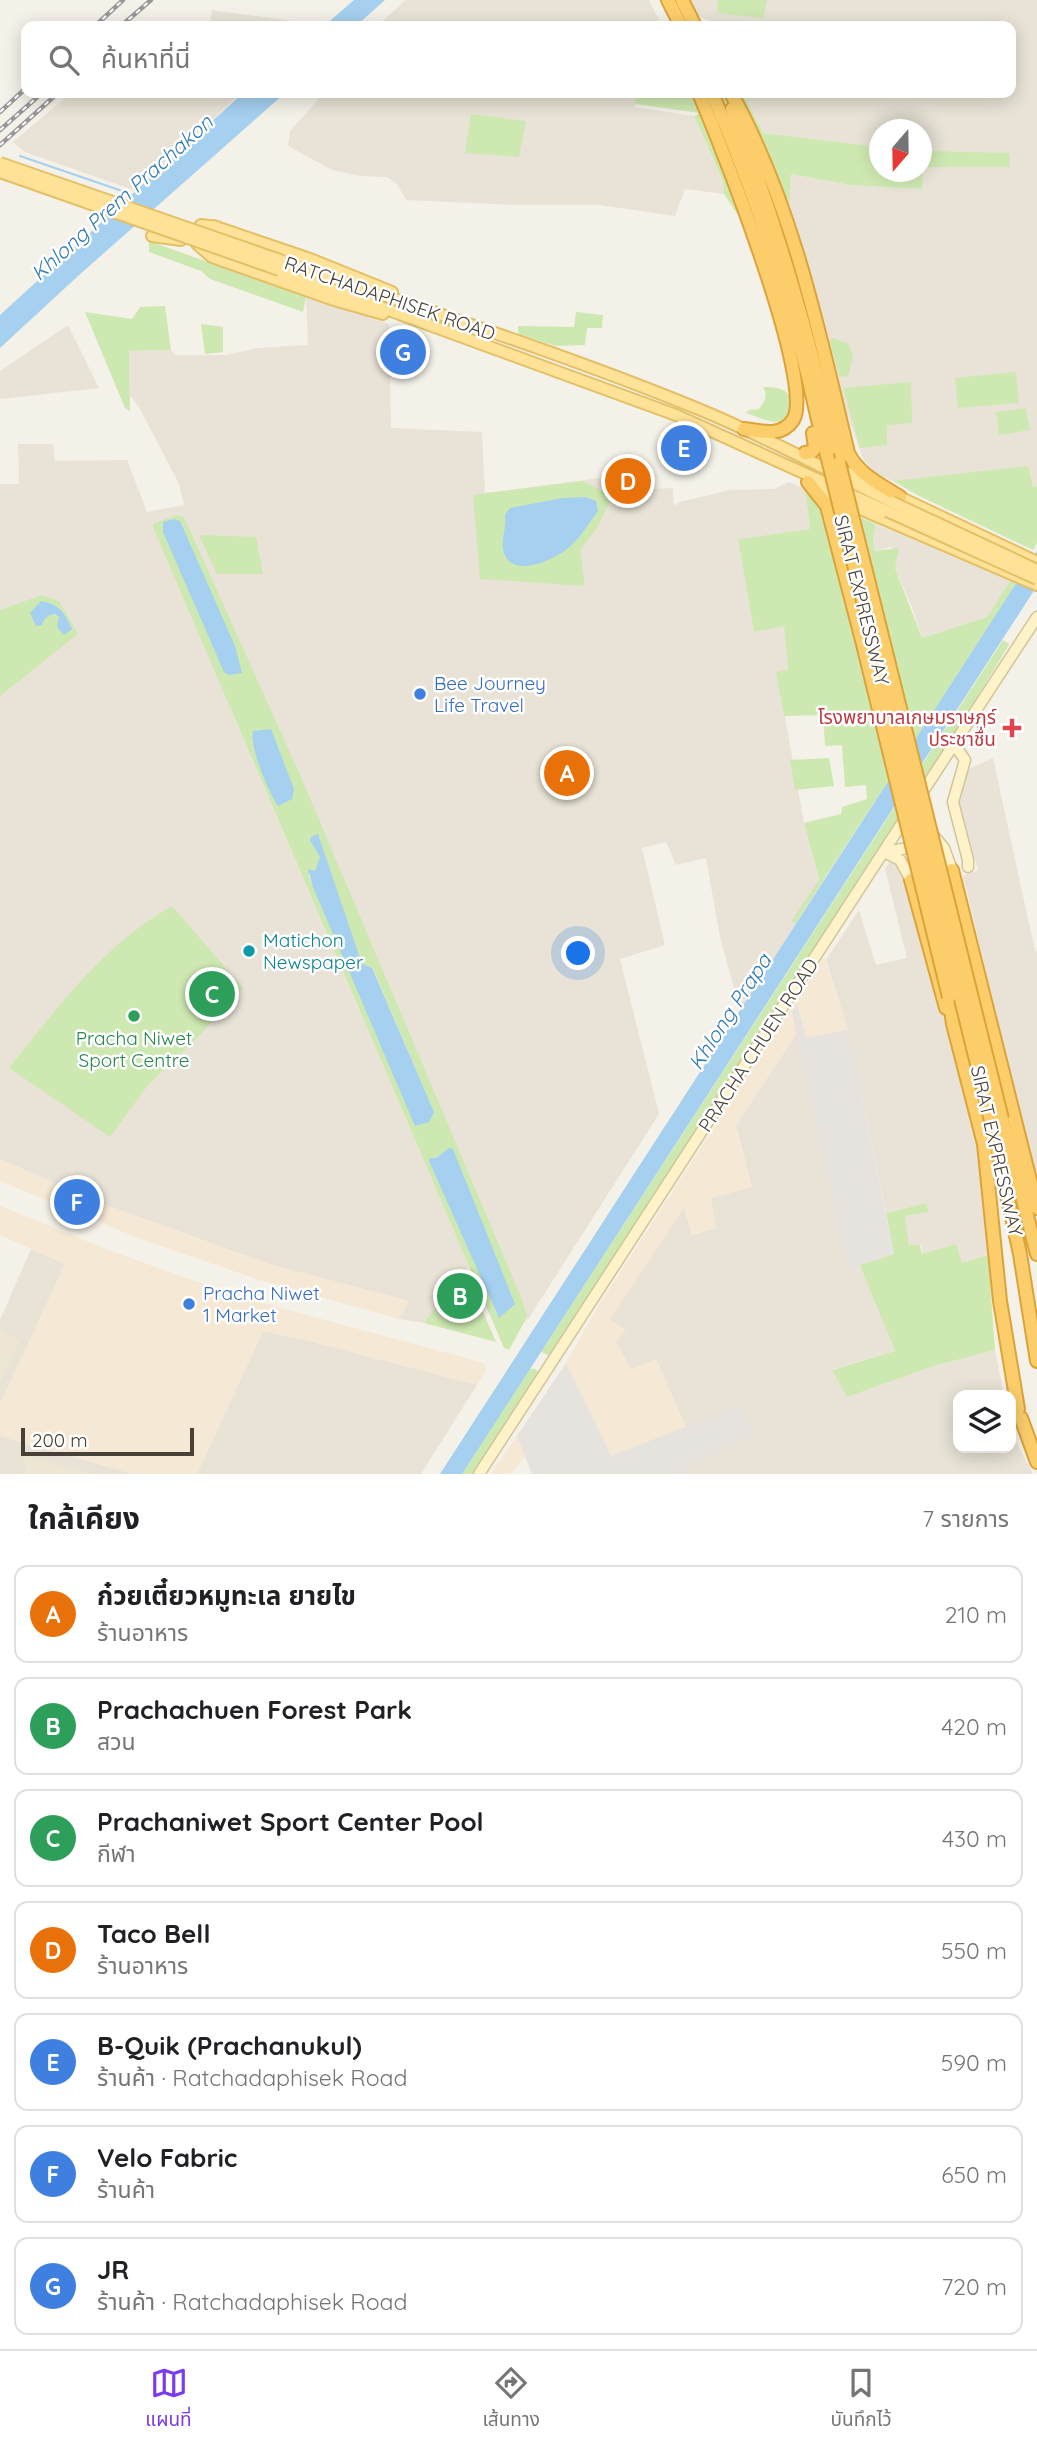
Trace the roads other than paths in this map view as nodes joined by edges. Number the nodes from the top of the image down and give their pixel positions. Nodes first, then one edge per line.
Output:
1 (666, 0) edge
2 (682, 0) edge
3 (672, 21) edge
4 (678, 21) edge
5 (692, 21) edge
6 (701, 98) edge
7 (714, 98) edge
8 (730, 98) edge
9 (731, 98) edge
10 (0, 163) edge
11 (0, 172) edge
12 (217, 228) junction
13 (152, 236) dead end
14 (281, 266) junction
15 (422, 308) junction
16 (443, 330) junction
17 (794, 366) junction
18 (744, 429) junction
19 (775, 444) junction
20 (753, 449) junction
21 (805, 453) junction
22 (808, 482) junction
23 (893, 503) junction
24 (992, 541) junction
25 (1034, 560) edge
26 (985, 562) junction
27 (1037, 570) edge
28 (1037, 579) edge
29 (1037, 585) edge
30 (1037, 617) edge
31 (954, 744) junction
32 (915, 804) junction
33 (964, 843) junction
34 (942, 846) junction
35 (914, 847) junction
36 (884, 852) junction
37 (968, 867) junction
38 (953, 870) junction
39 (908, 874) junction
40 (953, 1024) junction
41 (996, 1120) junction
42 (1021, 1195) junction
43 (1037, 1208) edge
44 (1037, 1221) edge
45 (1037, 1254) edge
46 (1037, 1361) edge
47 (1037, 1462) edge
48 (479, 1474) edge

1 - 3 highway
1 - 4 highway
2 - 5 highway
6 - 17 highway
7 - 41 highway, SIRAT EXPRESSWAY, bridge
8 - 41 highway, SIRAT EXPRESSWAY, bridge
9 - 23 highway
10 - 14 main road, RATCHADAPHISEK ROAD, bridge
11 - 14 main road, RATCHADAPHISEK ROAD, bridge
12 - 13 main road
12 - 15 main road
12 - 16 main road
14 - 15 main road, RATCHADAPHISEK ROAD
14 - 16 main road, RATCHADAPHISEK ROAD
15 - 18 main road, RATCHADAPHISEK ROAD
16 - 20 main road, RATCHADAPHISEK ROAD
17 - 18 highway
17 - 21 highway
18 - 19 main road, RATCHADAPHISEK ROAD
19 - 21 main road, RATCHADAPHISEK ROAD
19 - 23 main road, RATCHADAPHISEK ROAD
20 - 22 main road, RATCHADAPHISEK ROAD
20 - 23 main road, RATCHADAPHISEK ROAD
21 - 23 main road, RATCHADAPHISEK ROAD
22 - 26 main road, RATCHADAPHISEK ROAD
22 - 40 highway, bridge
23 - 24 main road, RATCHADAPHISEK ROAD
23 - 27 main road, RATCHADAPHISEK ROAD, bridge
23 - 28 main road, RATCHADAPHISEK ROAD, bridge
24 - 25 main road, RATCHADAPHISEK ROAD
24 - 26 main road
26 - 29 main road, RATCHADAPHISEK ROAD
30 - 31 main road, PRACHA CHUEN ROAD
31 - 32 main road, PRACHA CHUEN ROAD
31 - 33 main road
32 - 34 main road
32 - 36 main road, PRACHA CHUEN ROAD
33 - 34 main road
33 - 37 main road
34 - 35 main road
34 - 37 main road
34 - 38 main road
35 - 36 main road
35 - 39 main road
36 - 39 main road
36 - 48 main road, PRACHA CHUEN ROAD
37 - 38 main road
38 - 39 main road
38 - 43 highway
39 - 40 highway
40 - 47 highway
41 - 42 highway, SIRAT EXPRESSWAY
41 - 46 highway, SIRAT EXPRESSWAY
42 - 44 highway
42 - 45 highway, SIRAT EXPRESSWAY

